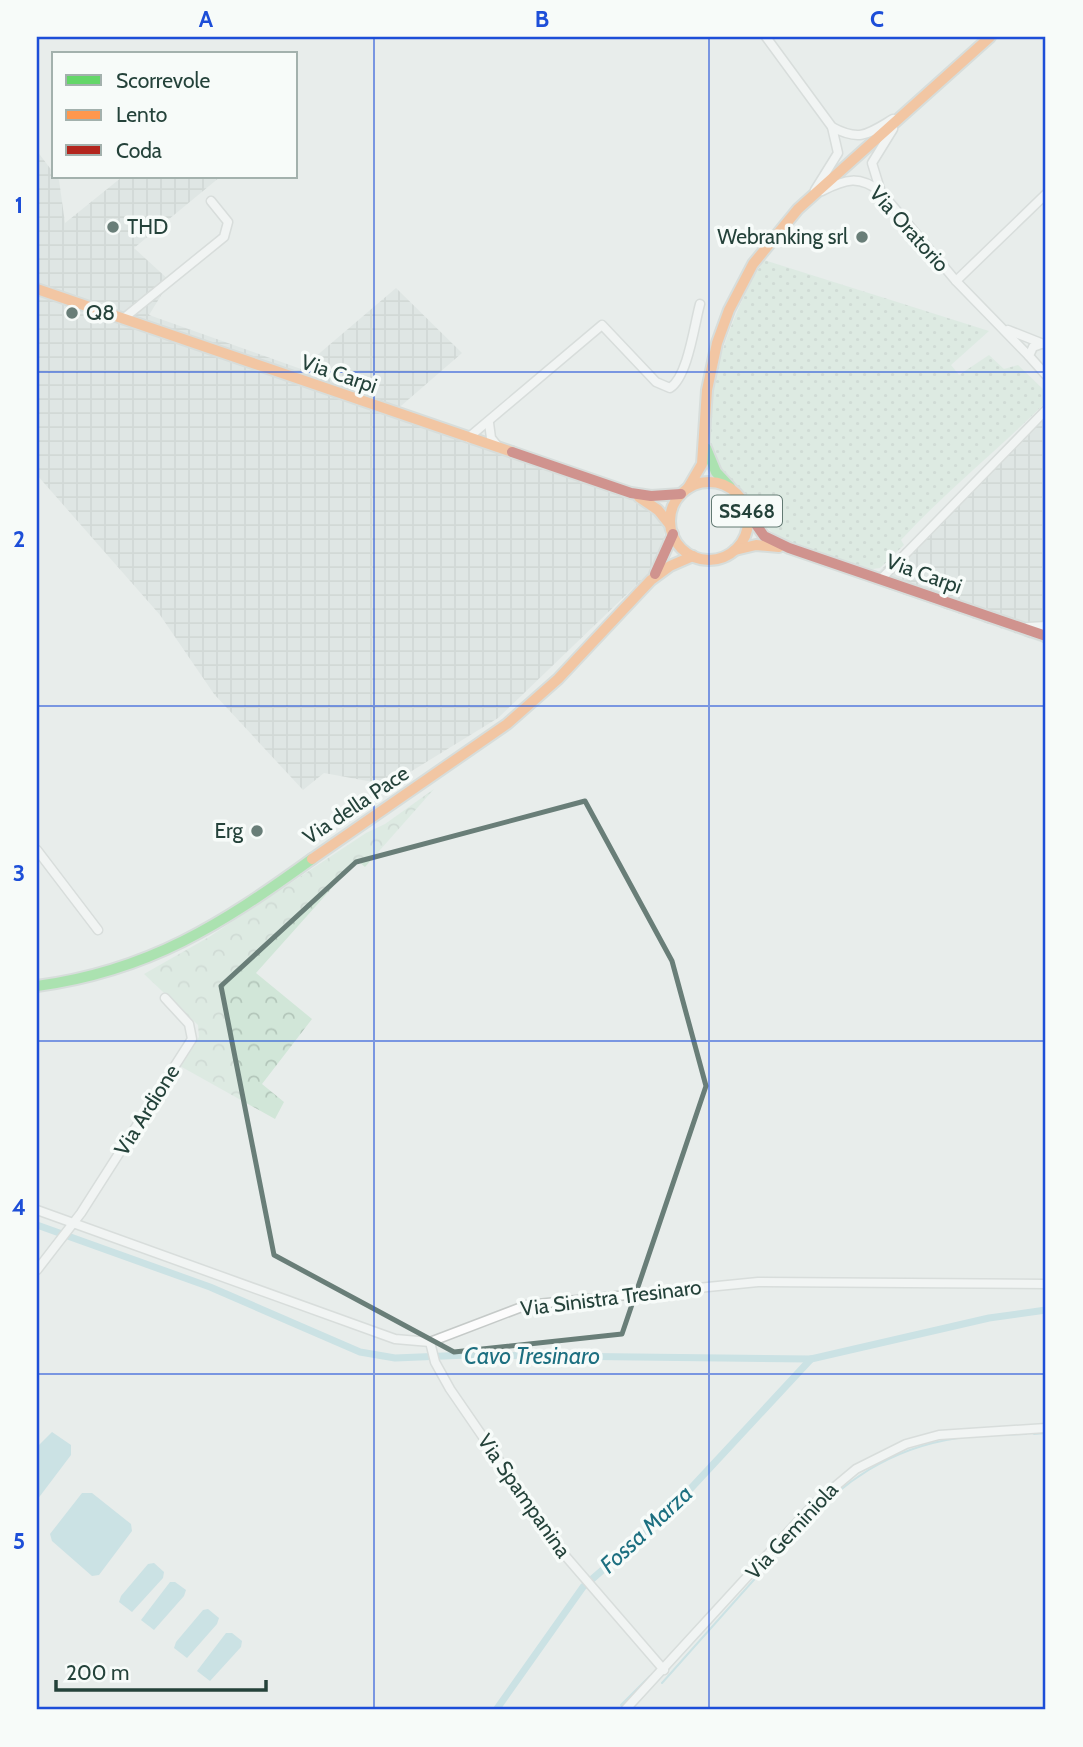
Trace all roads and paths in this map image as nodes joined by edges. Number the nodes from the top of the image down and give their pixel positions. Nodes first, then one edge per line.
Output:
1 (766, 37) edge
2 (990, 37) edge
3 (905, 112) junction
4 (832, 127) junction
5 (881, 191) junction
6 (1046, 194) edge
7 (810, 197) junction
8 (211, 201) dead end
9 (956, 281) junction
10 (37, 289) edge
11 (699, 304) dead end
12 (124, 318) junction
13 (994, 320) junction
14 (1044, 344) edge
15 (1028, 356) junction
16 (1046, 375) edge
17 (1046, 412) edge
18 (489, 423) junction
19 (468, 438) junction
20 (704, 443) junction
21 (499, 448) junction
22 (730, 487) junction
23 (685, 491) junction
24 (631, 493) junction
25 (748, 513) junction
26 (671, 530) junction
27 (789, 548) junction
28 (734, 550) junction
29 (693, 556) junction
30 (881, 579) junction
31 (651, 580) junction
32 (1018, 626) junction
33 (1046, 626) edge
34 (1046, 636) edge
35 (37, 850) edge
36 (99, 930) dead end
37 (37, 986) edge
38 (165, 998) dead end
39 (37, 1210) edge
40 (71, 1224) junction
41 (37, 1270) edge
42 (1046, 1284) edge
43 (430, 1342) junction
44 (1046, 1428) edge
45 (664, 1670) junction
46 (625, 1710) edge

1 - 4 street
2 - 3 main road
3 - 4 street
3 - 5 street
3 - 7 main road
4 - 7 street
5 - 7 street, Via Oratorio
5 - 9 street, Via Oratorio
6 - 9 street
7 - 20 main road
8 - 12 street
9 - 13 street, Via Oratorio
10 - 12 main road, Via Carpi
11 - 18 street
12 - 19 main road, Via Carpi
13 - 14 street, Via Oratorio
13 - 15 street, Via Oratorio
14 - 15 street, Via Oratorio
15 - 16 street, Via Oratorio
17 - 30 street
18 - 19 street
18 - 21 street
19 - 21 main road, Via Carpi
20 - 22 main road
20 - 23 main road
21 - 24 main road, Via Carpi
22 - 23 main road, Via Carpi / SS468
22 - 25 main road, Via Carpi / SS468
23 - 24 main road, Via Carpi
23 - 26 main road, SS468
24 - 26 main road, Via Carpi
25 - 27 main road, Via Carpi / SS468
25 - 28 main road, SS468
26 - 29 main road, Via Carpi
26 - 31 main road, Via della Pace / SS468
27 - 28 main road, Via Carpi / SS468
27 - 30 main road, Via Carpi / SS468
28 - 29 main road, Via Carpi / SS468
29 - 31 main road, Via della Pace / SS468
30 - 32 main road, Via Carpi / SS468
31 - 37 main road, Via della Pace
32 - 33 street
32 - 34 main road, Via Carpi / SS468
35 - 36 street
38 - 40 street, Via Ardione
39 - 40 street, Via Sinistra Tresinaro
40 - 41 street, Via Ardione
40 - 43 street, Via Sinistra Tresinaro
42 - 43 street, Via Sinistra Tresinaro
43 - 45 street, Via Spampanina
44 - 45 street, Via Geminiola
45 - 46 street, Via Geminiola

